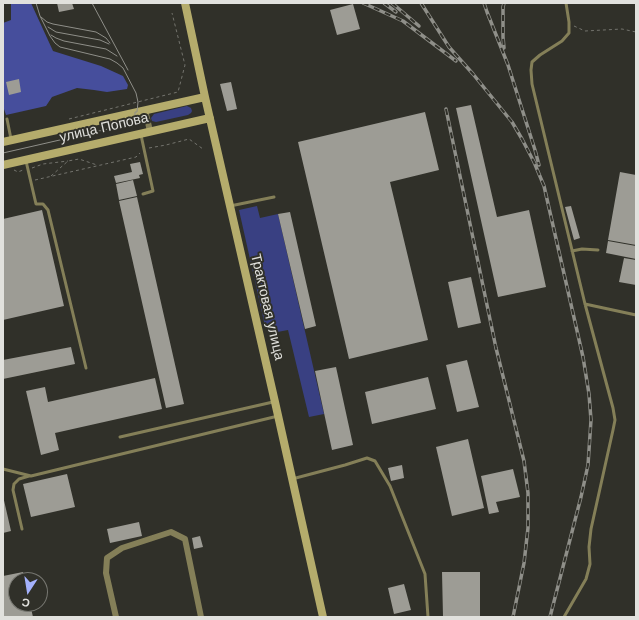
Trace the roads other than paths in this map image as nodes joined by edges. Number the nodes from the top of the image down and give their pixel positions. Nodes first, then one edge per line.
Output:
1 (185, 3) edge
2 (566, 3) edge
3 (205, 96) junction
4 (146, 110) junction
5 (210, 118) junction
6 (7, 119) dead end
7 (150, 131) junction
8 (141, 133) junction
9 (12, 140) junction
10 (3, 142) edge
11 (26, 160) junction
12 (3, 165) edge
13 (144, 194) dead end
14 (274, 197) dead end
15 (230, 206) junction
16 (598, 250) dead end
17 (572, 251) junction
18 (585, 304) junction
19 (636, 315) edge
20 (86, 368) dead end
21 (275, 402) junction
22 (278, 416) junction
23 (120, 437) dead end
24 (3, 469) edge
25 (31, 476) junction
26 (292, 479) junction
27 (22, 529) dead end
28 (116, 617) edge
29 (201, 617) edge
30 (323, 617) edge
31 (428, 617) edge
32 (564, 617) edge

1 - 3 main road, Трактовая улица
2 - 17 lane
3 - 4 main road, улица Попова
3 - 5 main road, Трактовая улица
4 - 7 street
4 - 9 main road, улица Попова
5 - 7 main road, улица Попова
5 - 15 main road, Трактовая улица
6 - 9 lane
7 - 8 main road, улица Попова
8 - 11 main road, улица Попова
8 - 13 lane
9 - 10 main road, улица Попова
11 - 12 main road, улица Попова
11 - 20 lane
14 - 15 lane
15 - 21 main road, Трактовая улица
16 - 17 lane
17 - 18 lane
18 - 19 lane
18 - 32 lane
21 - 22 main road, Трактовая улица
21 - 23 lane
22 - 25 lane
22 - 26 main road, Трактовая улица
24 - 25 lane
25 - 27 lane
26 - 30 main road, Трактовая улица
26 - 31 lane
28 - 29 street

